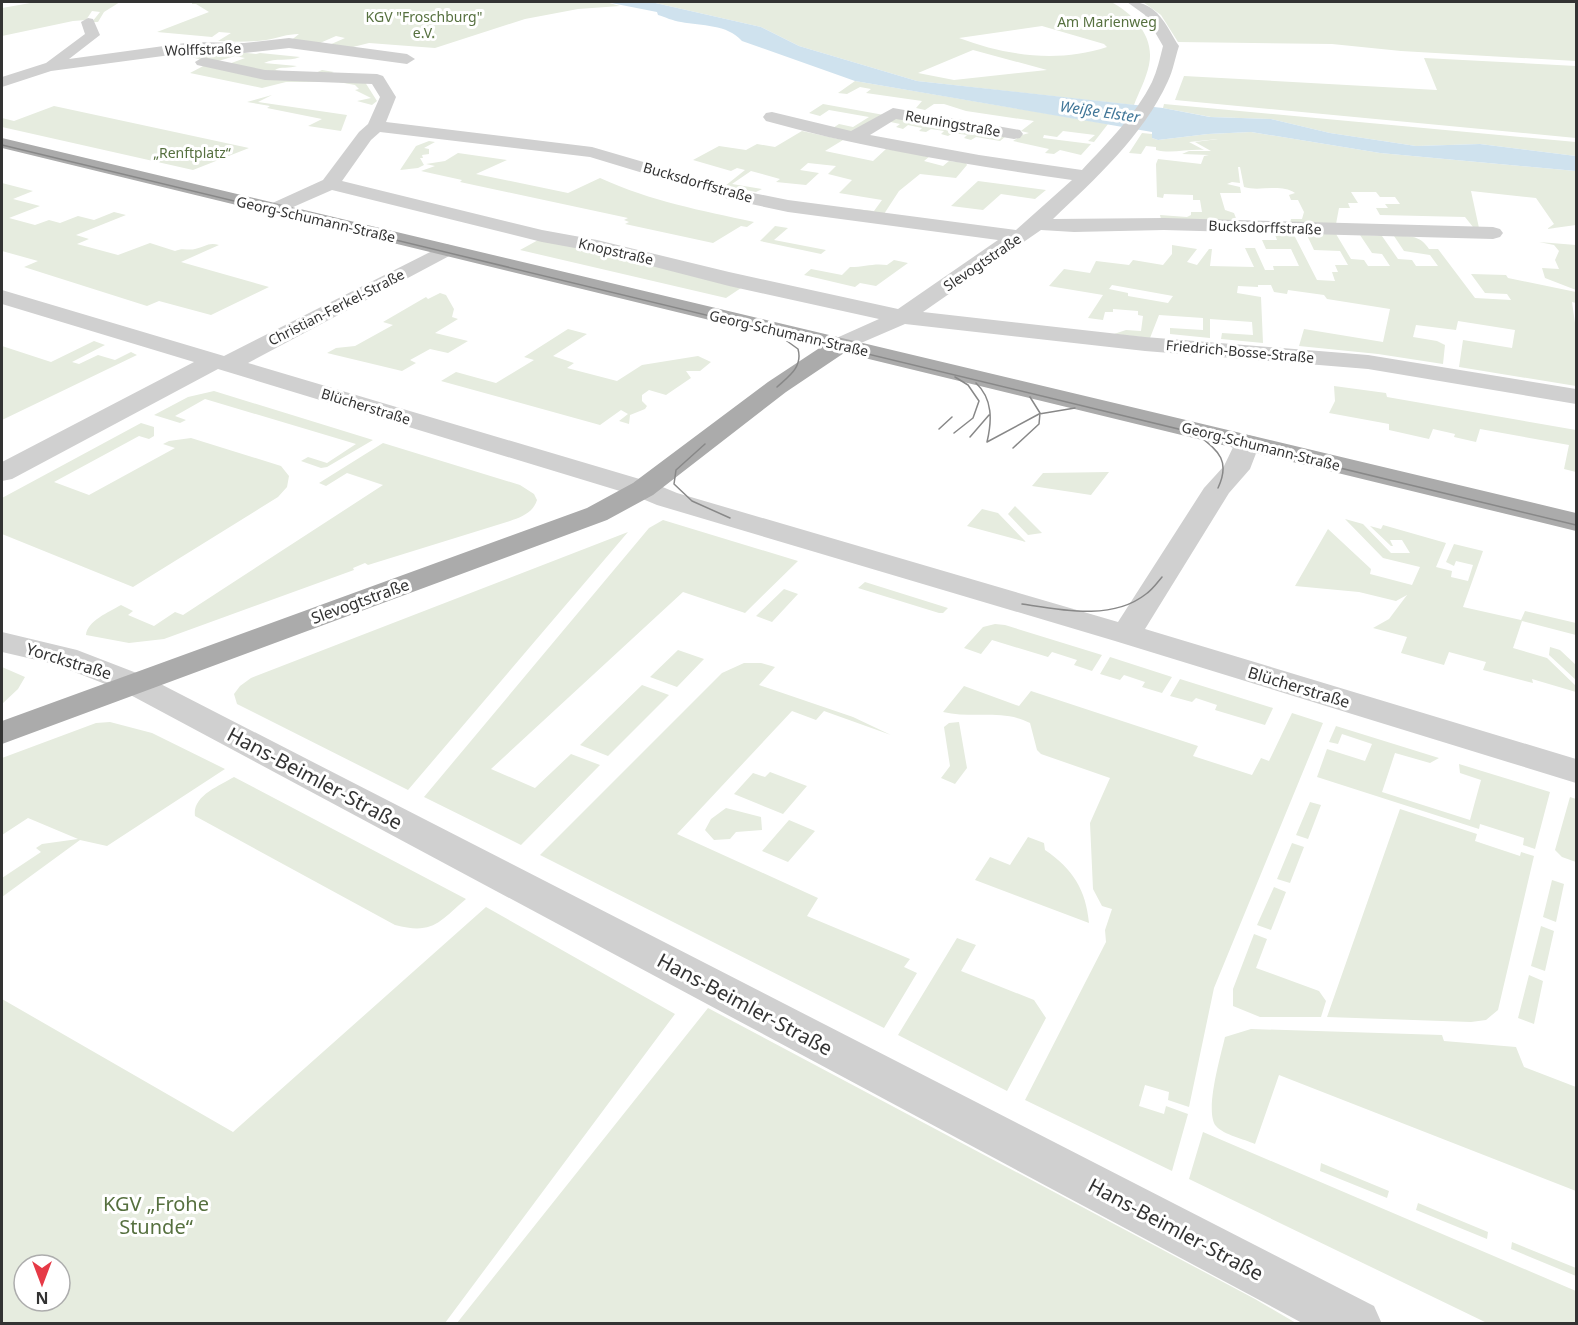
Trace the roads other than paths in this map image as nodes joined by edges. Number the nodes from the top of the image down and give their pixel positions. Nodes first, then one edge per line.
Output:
1 (1134, 2) edge
2 (88, 22) dead end
3 (159, 50) junction
4 (49, 67) junction
5 (377, 79) junction
6 (2, 82) edge
7 (772, 117) dead end
8 (376, 126) junction
9 (854, 137) junction
10 (2, 143) edge
11 (979, 160) junction
12 (1087, 176) junction
13 (330, 184) junction
14 (275, 209) junction
15 (1028, 231) junction
16 (1493, 233) dead end
17 (446, 250) junction
18 (2, 297) edge
19 (903, 317) junction
20 (840, 345) junction
21 (221, 362) junction
22 (1576, 397) edge
23 (1247, 443) junction
24 (2, 473) edge
25 (643, 489) junction
26 (1576, 522) edge
27 (1126, 634) junction
28 (2, 642) edge
29 (135, 684) junction
30 (2, 733) edge
31 (1576, 771) edge
32 (1356, 1323) edge

1 - 12 street, Slevogtstraße
2 - 4 street
3 - 4 street, Wolffstraße
3 - 5 street
3 - 5 street, Wolffstraße
4 - 6 street, Wolffstraße
5 - 8 street
7 - 9 street, Reuningstraße
8 - 13 street
8 - 15 street, Bucksdorffstraße
9 - 11 street, Reuningstraße
9 - 11 street, Reuningstraße
10 - 14 main road, Georg-Schumann-Straße
11 - 12 street, Reuningstraße
12 - 15 street, Slevogtstraße
13 - 14 street
13 - 19 street, Knopstraße
14 - 17 main road, Georg-Schumann-Straße
15 - 16 street, Bucksdorffstraße
15 - 19 street, Slevogtstraße
17 - 20 main road, Georg-Schumann-Straße
17 - 21 street, Christian-Ferkel-Straße
18 - 21 street, Blücherstraße
19 - 20 street, Slevogtstraße
19 - 22 street, Friedrich-Bosse-Straße
20 - 23 main road, Georg-Schumann-Straße
20 - 25 main road, Slevogtstraße
21 - 24 street, Christian-Ferkel-Straße
21 - 25 street, Blücherstraße
23 - 26 main road, Georg-Schumann-Straße
23 - 27 street
25 - 27 street, Blücherstraße
25 - 29 main road, Slevogtstraße
27 - 31 street, Blücherstraße
28 - 29 street, Yorckstraße
29 - 30 main road, Slevogtstraße
29 - 32 street, Hans-Beimler-Straße

